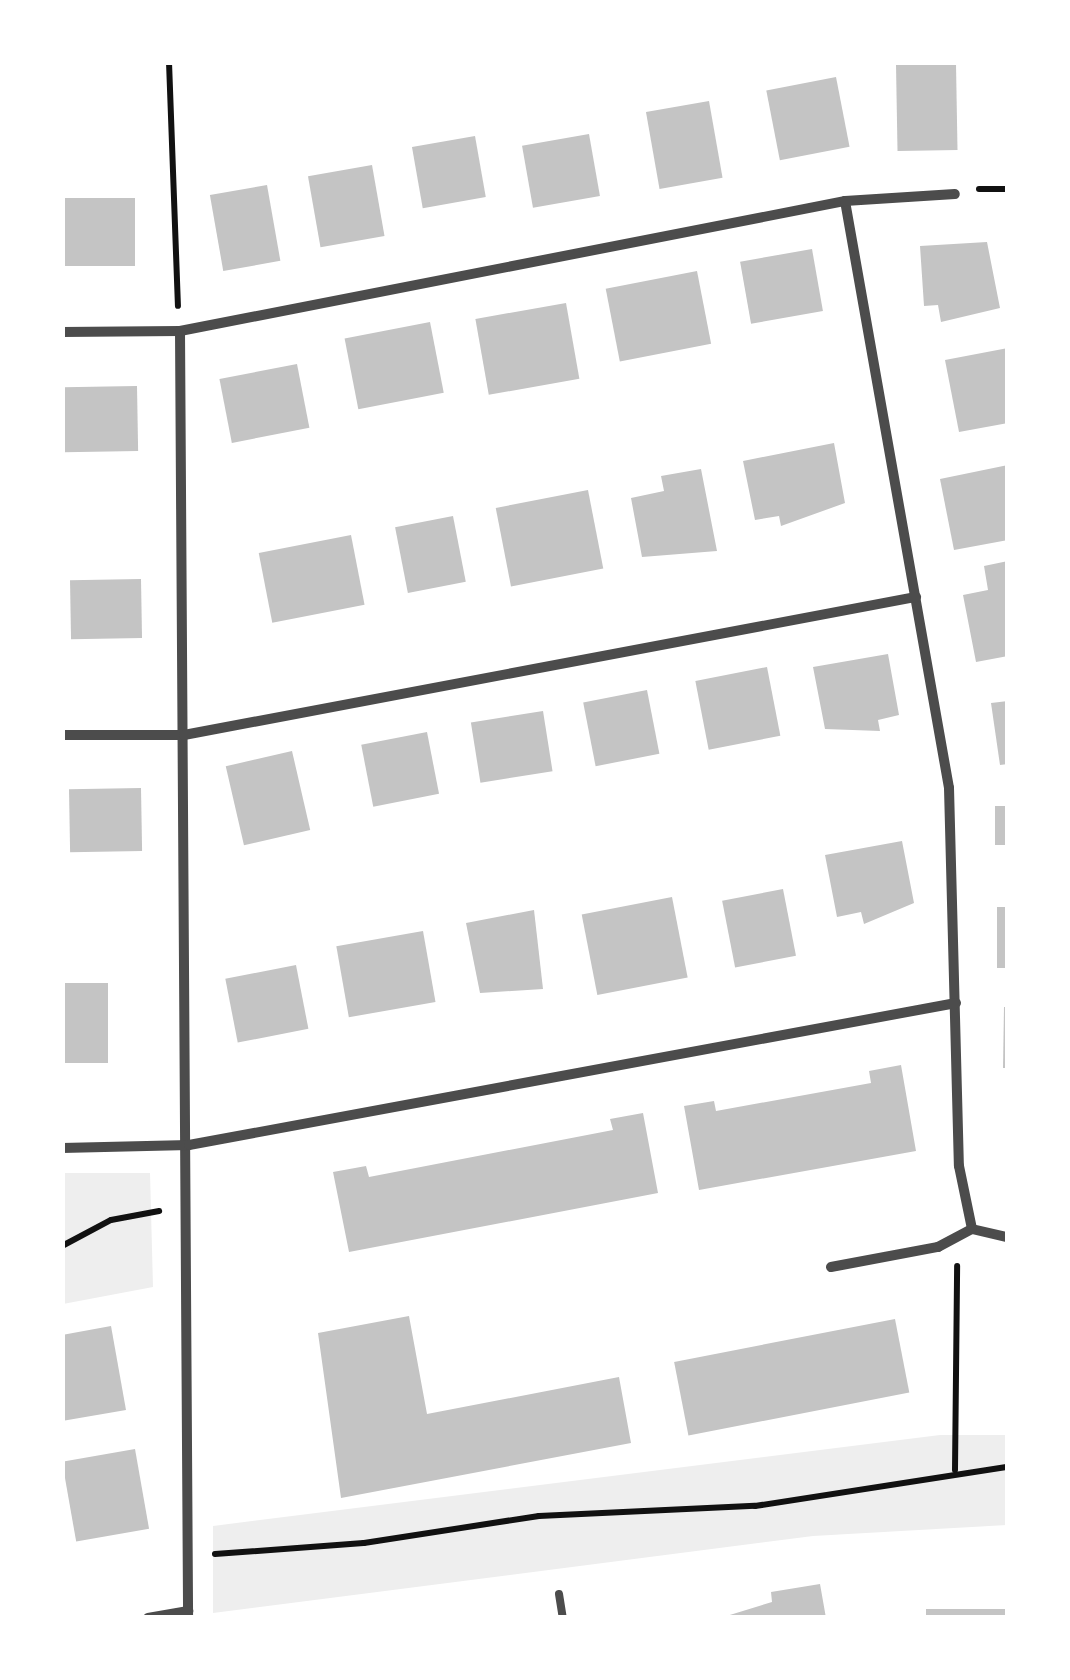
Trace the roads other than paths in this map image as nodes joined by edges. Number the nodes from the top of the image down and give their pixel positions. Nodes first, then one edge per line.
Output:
1 (954, 194) dead end
2 (845, 202) junction
3 (62, 332) edge
4 (180, 332) junction
5 (916, 597) junction
6 (62, 735) edge
7 (184, 736) junction
8 (956, 1003) junction
9 (189, 1146) junction
10 (62, 1148) edge
11 (972, 1229) junction
12 (1008, 1237) edge
13 (830, 1267) dead end
14 (559, 1594) dead end
15 (188, 1614) edge
16 (148, 1618) edge
17 (563, 1618) edge

1 - 2 street
2 - 4 street
2 - 5 street
3 - 4 street
4 - 7 street
5 - 7 street
5 - 8 street
6 - 7 street
7 - 9 street
8 - 9 street
8 - 11 street
9 - 10 street
9 - 15 street
11 - 12 street
11 - 13 street
14 - 17 lane
15 - 16 street

